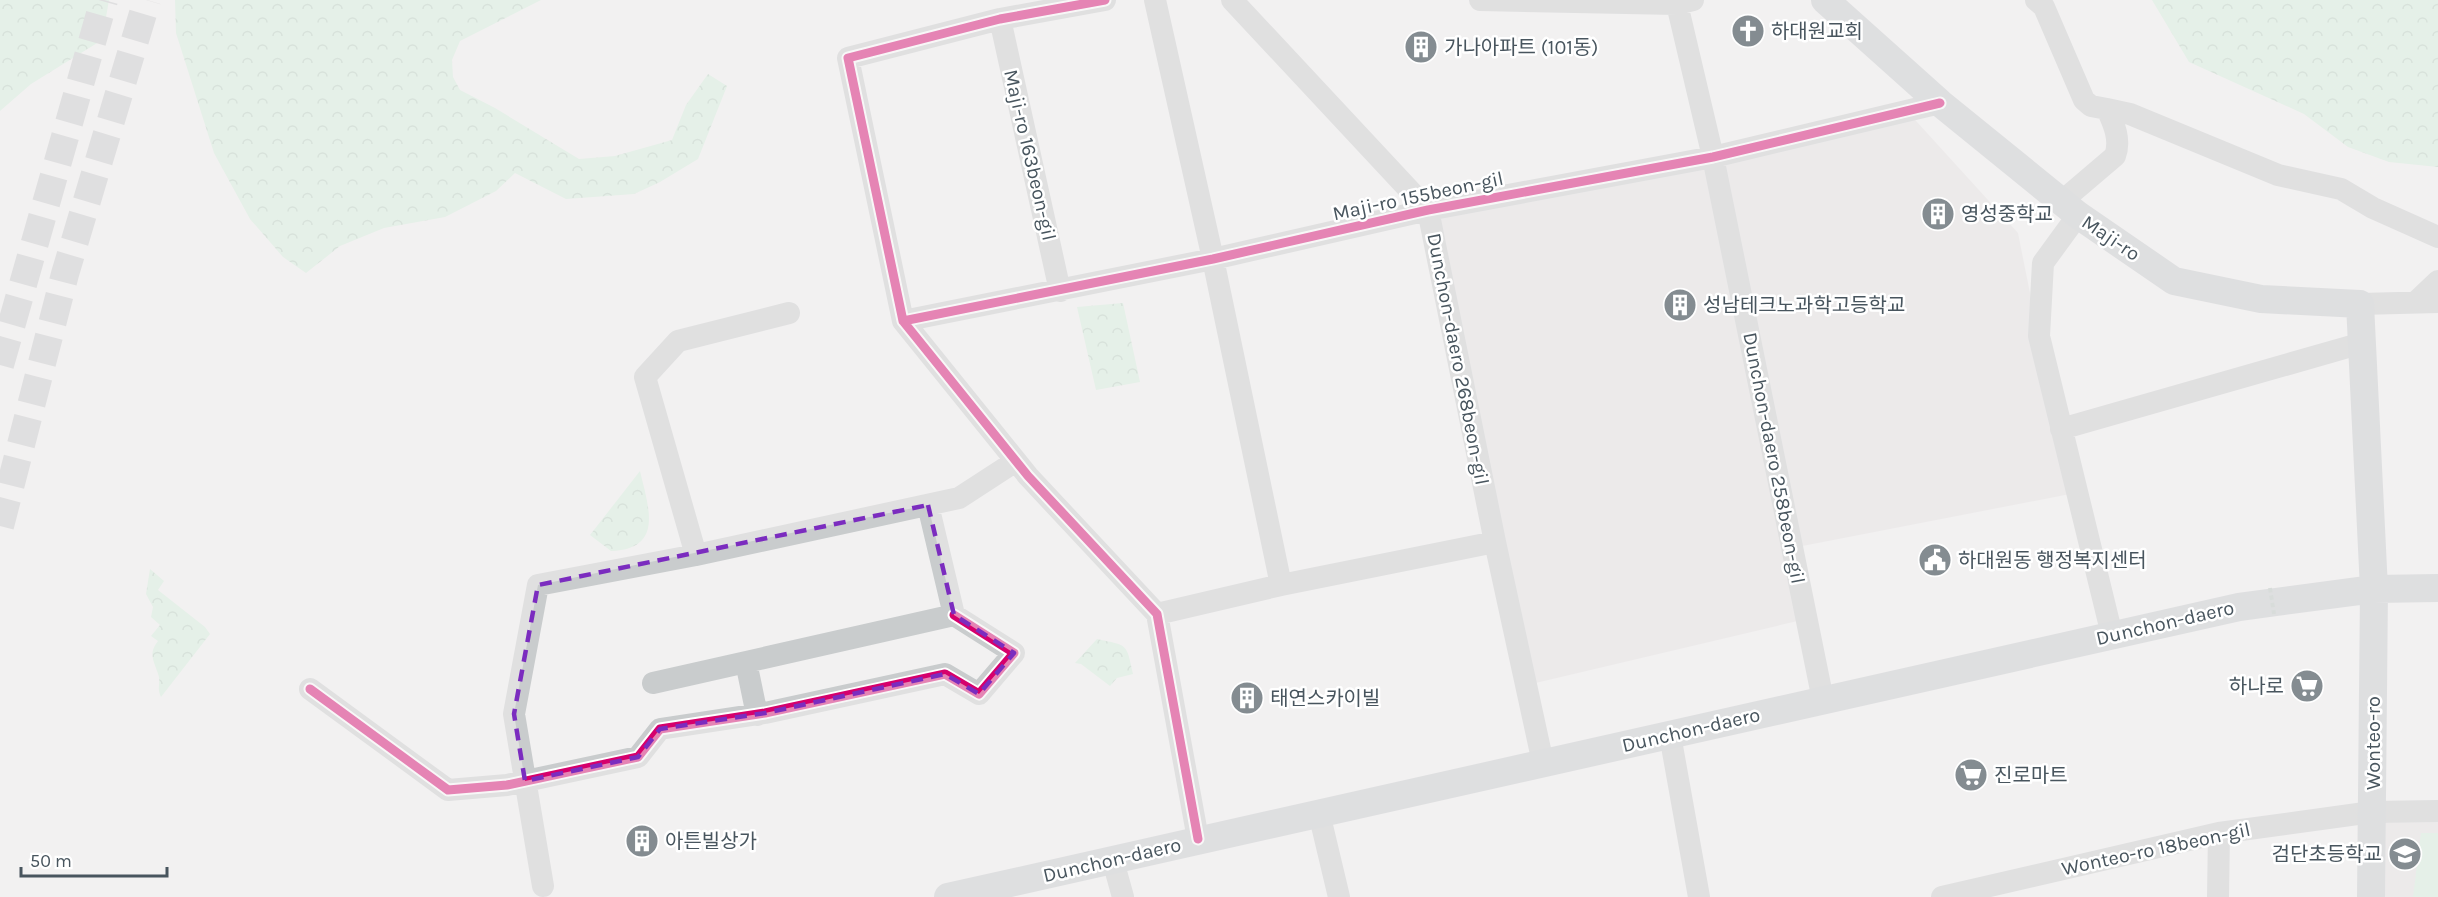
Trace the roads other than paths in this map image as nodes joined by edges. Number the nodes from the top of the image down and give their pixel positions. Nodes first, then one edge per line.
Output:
1 (1105, 0) edge
2 (1155, 0) edge
3 (1232, 0) edge
4 (1480, 0) edge
5 (1825, 0) edge
6 (2036, 0) edge
7 (1685, 2) edge
8 (1000, 19) junction
9 (1940, 103) junction
10 (2107, 109) junction
11 (1713, 157) junction
12 (2069, 209) junction
13 (1428, 210) junction
14 (2438, 237) edge
15 (1213, 259) junction
16 (2438, 281) edge
17 (1060, 291) junction
18 (2428, 301) edge
19 (2360, 304) junction
20 (789, 313) dead end
21 (903, 321) junction
22 (2362, 343) junction
23 (2061, 429) junction
24 (1016, 461) junction
25 (927, 505) junction
26 (1495, 542) junction
27 (696, 555) junction
28 (1281, 585) junction
29 (2438, 588) edge
30 (2374, 589) junction
31 (1157, 614) junction
32 (954, 615) junction
33 (2112, 635) junction
34 (746, 662) junction
35 (653, 683) dead end
36 (310, 688) dead end
37 (1822, 700) junction
38 (757, 715) junction
39 (1670, 735) junction
40 (1543, 763) junction
41 (525, 781) junction
42 (2438, 811) edge
43 (2372, 812) junction
44 (1319, 813) junction
45 (2218, 832) junction
46 (1198, 839) junction
47 (1113, 861) junction
48 (543, 885) dead end
49 (948, 897) edge
50 (1123, 897) edge
51 (1339, 897) edge
52 (1699, 897) edge
53 (1942, 897) edge
54 (2218, 897) edge
55 (2371, 897) edge

1 - 8 street
2 - 15 street
3 - 13 street, Dunchon-daero 268beon-gil
4 - 7 street
5 - 9 main road, Maji-ro
6 - 10 street
7 - 11 street, Dunchon-daero 258beon-gil
8 - 17 street, Maji-ro 163beon-gil
8 - 21 street
9 - 11 street, Maji-ro 155beon-gil
9 - 12 main road, Maji-ro
10 - 12 street
10 - 14 street
11 - 13 street, Maji-ro 155beon-gil
11 - 37 street, Dunchon-daero 258beon-gil
12 - 19 main road, Maji-ro
12 - 23 street
13 - 15 street, Maji-ro 155beon-gil
13 - 26 street, Dunchon-daero 268beon-gil
15 - 17 street, Maji-ro 155beon-gil
15 - 28 street
16 - 18 street
17 - 21 street, Maji-ro 155beon-gil
18 - 19 street, Maji-ro
19 - 22 main road
20 - 27 street
21 - 24 street
22 - 23 street
22 - 30 main road
23 - 33 street
24 - 25 street
24 - 31 street
25 - 27 street
25 - 32 street
26 - 28 street
26 - 40 street, Dunchon-daero 268beon-gil
27 - 41 street
28 - 31 street
29 - 30 main road, Dunchon-daero
30 - 33 main road, Dunchon-daero
30 - 43 main road, Wonteo-ro
31 - 46 street
32 - 34 street
32 - 38 street
33 - 37 main road, Dunchon-daero
34 - 35 street
34 - 38 street
36 - 41 street
37 - 39 main road, Dunchon-daero
38 - 41 street
39 - 40 main road, Dunchon-daero
39 - 52 street
40 - 44 main road, Dunchon-daero
41 - 48 street
42 - 43 street, Wonteo-ro 18beon-gil
43 - 45 street, Wonteo-ro 18beon-gil
43 - 55 main road, Wonteo-ro
44 - 46 main road, Dunchon-daero
44 - 51 street
45 - 53 street, Wonteo-ro 18beon-gil
45 - 54 street
46 - 47 main road, Dunchon-daero
47 - 49 main road, Dunchon-daero
47 - 50 street

